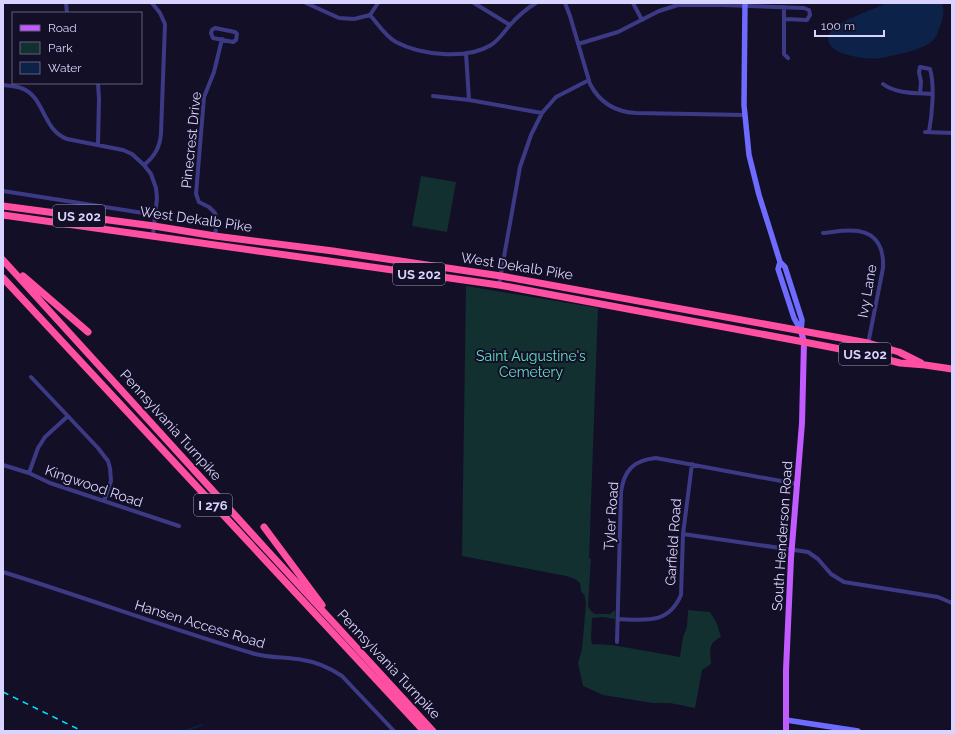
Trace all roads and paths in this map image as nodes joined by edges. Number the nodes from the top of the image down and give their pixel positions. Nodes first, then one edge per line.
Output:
1 (306, 3) edge
2 (378, 3) edge
3 (474, 3) edge
4 (536, 3) edge
5 (564, 3) edge
6 (633, 3) edge
7 (154, 4) edge
8 (697, 4) edge
9 (745, 4) edge
10 (784, 7) junction
11 (370, 15) junction
12 (785, 19) junction
13 (642, 20) junction
14 (510, 25) junction
15 (222, 40) junction
16 (578, 44) junction
17 (466, 54) junction
18 (788, 58) dead end
19 (588, 80) junction
20 (98, 84) edge
21 (884, 84) dead end
22 (3, 85) edge
23 (920, 94) junction
24 (932, 94) junction
25 (434, 96) dead end
26 (469, 100) junction
27 (542, 113) junction
28 (745, 115) junction
29 (952, 133) edge
30 (98, 145) junction
31 (144, 165) junction
32 (3, 192) edge
33 (3, 206) edge
34 (3, 214) edge
35 (156, 215) junction
36 (154, 226) junction
37 (823, 233) dead end
38 (153, 235) junction
39 (215, 236) junction
40 (3, 258) edge
41 (501, 276) junction
42 (3, 278) edge
43 (499, 285) junction
44 (642, 301) junction
45 (612, 306) junction
46 (673, 307) junction
47 (635, 310) junction
48 (801, 331) junction
49 (88, 332) dead end
50 (804, 342) junction
51 (868, 343) junction
52 (866, 354) junction
53 (925, 365) junction
54 (952, 369) edge
55 (31, 377) dead end
56 (68, 416) junction
57 (692, 464) junction
58 (3, 465) edge
59 (29, 473) junction
60 (797, 484) junction
61 (104, 501) junction
62 (179, 526) dead end
63 (264, 527) dead end
64 (683, 534) junction
65 (791, 550) junction
66 (3, 572) edge
67 (952, 603) edge
68 (618, 619) junction
69 (344, 634) junction
70 (617, 642) dead end
71 (786, 720) junction
72 (394, 731) edge
73 (424, 731) edge
74 (433, 731) edge
75 (786, 731) edge
76 (858, 731) edge

1 - 11 street
2 - 11 street
3 - 14 street
4 - 14 street
5 - 16 street
6 - 13 street
7 - 31 street
8 - 9 street
8 - 13 street
9 - 10 street
9 - 28 main road
10 - 12 street
10 - 12 street
11 - 17 street
12 - 18 street
13 - 16 street
14 - 17 street
15 - 15 street
15 - 39 street, Pinecrest Drive
16 - 19 street
17 - 26 street
19 - 27 street
19 - 28 street
20 - 30 street
21 - 23 street
22 - 30 street
23 - 24 street
23 - 24 street
24 - 29 street
25 - 26 street
26 - 27 street
27 - 41 street
28 - 48 main road
30 - 31 street
31 - 35 street
32 - 35 street
33 - 36 highway, West Dekalb Pike / US 202
34 - 38 highway, West Dekalb Pike / US 202
35 - 36 street
36 - 38 street
36 - 39 highway, West Dekalb Pike / US 202
37 - 51 street, Ivy Lane
38 - 43 highway, West Dekalb Pike / US 202
39 - 41 highway, West Dekalb Pike / US 202
40 - 49 highway
40 - 69 highway, Pennsylvania Turnpike / I 276
41 - 43 street
41 - 44 highway, West Dekalb Pike / US 202
42 - 73 highway, Pennsylvania Turnpike / I 276
43 - 45 highway, West Dekalb Pike / US 202
44 - 45 highway
44 - 46 highway, West Dekalb Pike / US 202
45 - 47 highway, West Dekalb Pike / US 202
46 - 47 highway
46 - 48 highway, West Dekalb Pike / US 202
47 - 50 highway, West Dekalb Pike / US 202
48 - 50 main road, South Henderson Road
48 - 51 highway, West Dekalb Pike / US 202
50 - 52 highway, West Dekalb Pike / US 202
50 - 60 main road, South Henderson Road
51 - 52 street, Ivy Lane
51 - 53 highway, West Dekalb Pike / US 202
52 - 53 highway, West Dekalb Pike / US 202
53 - 54 highway, West Dekalb Pike / US 202
55 - 56 street
56 - 59 street
56 - 61 street
57 - 60 street, Tyler Road
57 - 64 street, Garfield Road
57 - 68 street, Tyler Road
58 - 59 street, Kingwood Road
59 - 61 street, Kingwood Road
60 - 65 main road, South Henderson Road
61 - 62 street, Kingwood Road
63 - 69 highway
64 - 65 street
64 - 68 street, Garfield Road
65 - 67 street
65 - 71 main road, South Henderson Road
66 - 72 street, Hansen Access Road
68 - 70 street, Tyler Road
69 - 74 highway, Pennsylvania Turnpike / I 276
71 - 75 main road, South Henderson Road
71 - 76 main road

